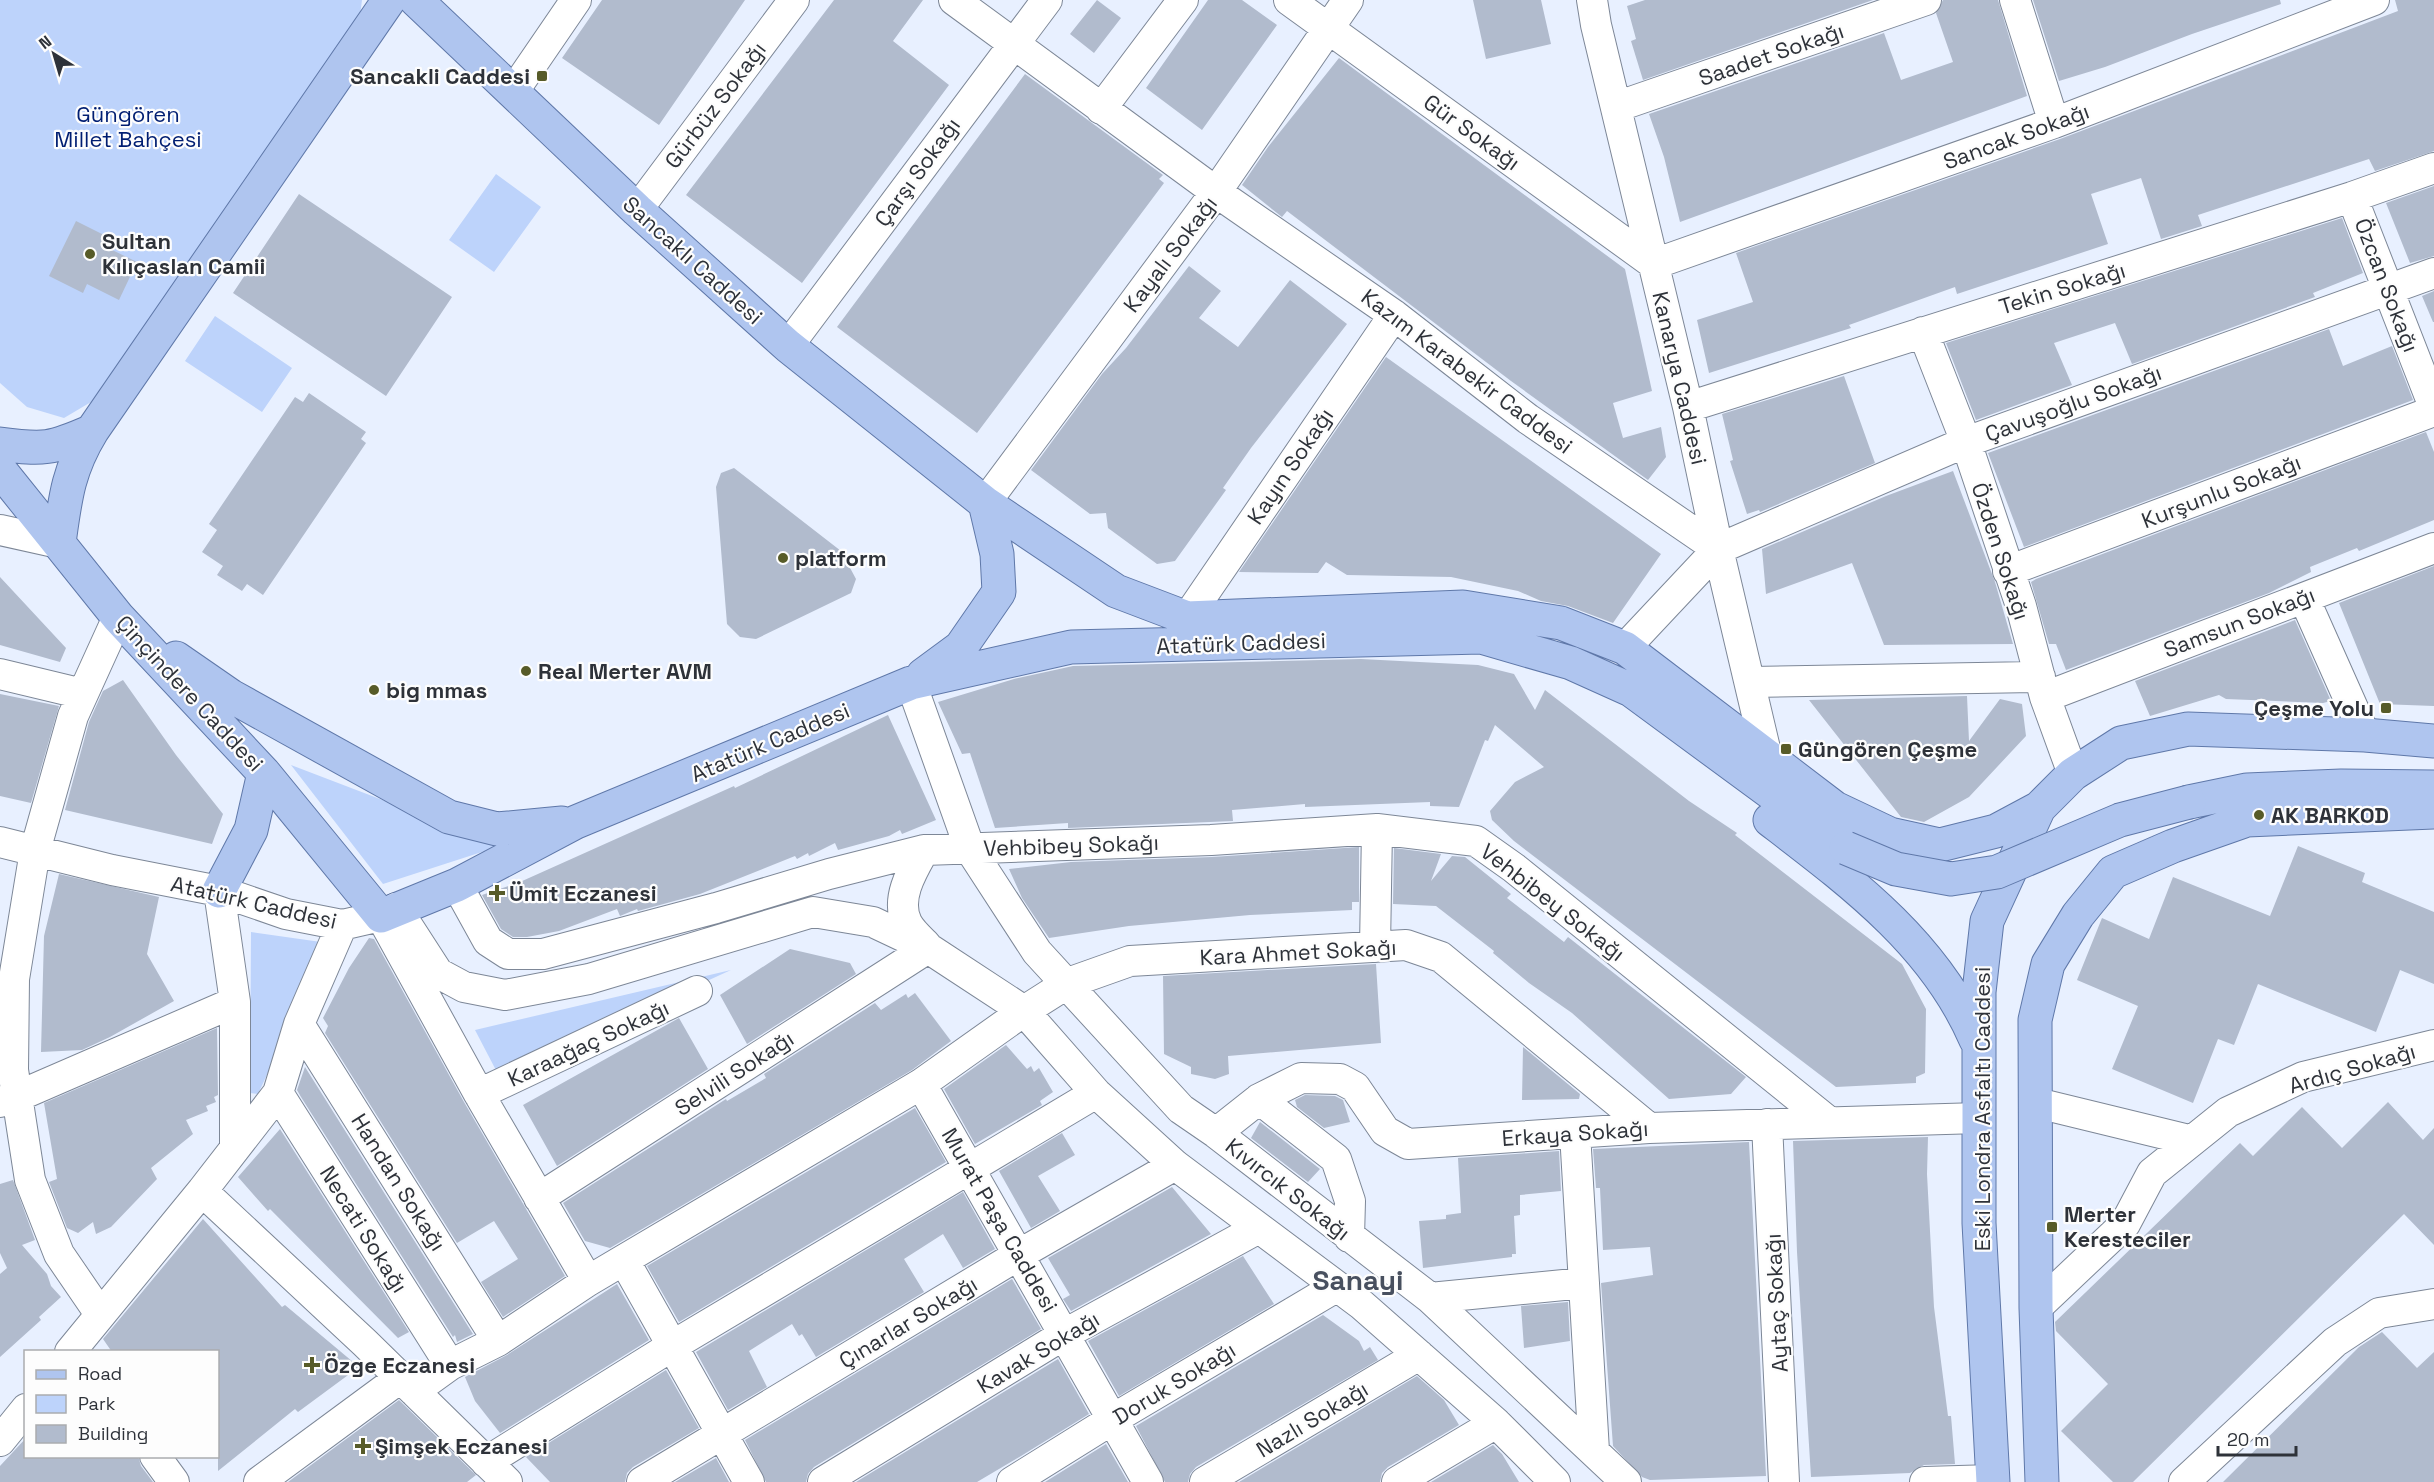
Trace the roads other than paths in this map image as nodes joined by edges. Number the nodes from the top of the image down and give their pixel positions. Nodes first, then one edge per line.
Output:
1 (389, 0) edge
2 (416, 0) edge
3 (576, 0) edge
4 (794, 0) edge
5 (954, 0) edge
6 (1047, 0) edge
7 (1183, 0) edge
8 (1289, 0) edge
9 (1348, 0) edge
10 (1592, 0) edge
11 (1926, 0) edge
12 (2015, 0) edge
13 (2374, 0) edge
14 (1328, 28) junction
15 (1013, 41) junction
16 (513, 92) junction
17 (1616, 107) junction
18 (1101, 109) junction
19 (2054, 123) junction
20 (2434, 168) edge
21 (1216, 192) junction
22 (2352, 197) junction
23 (637, 210) junction
24 (1654, 264) junction
25 (2434, 273) edge
26 (2388, 290) junction
27 (1394, 315) junction
28 (1923, 332) junction
29 (788, 346) junction
30 (1688, 406) junction
31 (2434, 409) edge
32 (92, 431) junction
33 (1966, 442) junction
34 (0, 444) edge
35 (0, 470) edge
36 (985, 502) junction
37 (0, 530) edge
38 (59, 543) junction
39 (2434, 548) edge
40 (1718, 549) junction
41 (2008, 571) junction
42 (2304, 598) junction
43 (118, 616) junction
44 (1187, 618) junction
45 (1625, 648) junction
46 (1571, 663) junction
47 (0, 675) edge
48 (1751, 682) junction
49 (911, 683) junction
50 (2042, 687) junction
51 (83, 694) junction
52 (2365, 735) junction
53 (2434, 741) edge
54 (1767, 757) junction
55 (264, 772) junction
56 (2073, 774) junction
57 (2434, 787) edge
58 (2039, 808) junction
59 (2434, 812) edge
60 (576, 822) junction
61 (1377, 829) junction
62 (0, 842) edge
63 (970, 849) junction
64 (924, 850) junction
65 (35, 851) junction
66 (457, 885) junction
67 (219, 891) junction
68 (388, 912) junction
69 (342, 925) junction
70 (1375, 947) junction
71 (928, 948) junction
72 (1068, 983) junction
73 (697, 991) dead end
74 (236, 1002) junction
75 (1024, 1011) junction
76 (299, 1024) junction
77 (2434, 1045) edge
78 (1979, 1047) junction
79 (921, 1084) junction
80 (278, 1093) junction
81 (1096, 1093) junction
82 (478, 1095) junction
83 (1259, 1099) junction
84 (8, 1100) edge
85 (2037, 1102) junction
86 (1979, 1118) junction
87 (1829, 1122) junction
88 (1767, 1124) junction
89 (1649, 1128) junction
90 (1216, 1132) junction
91 (1575, 1133) junction
92 (2189, 1140) junction
93 (235, 1146) junction
94 (1175, 1165) junction
95 (972, 1168) junction
96 (202, 1191) junction
97 (539, 1198) junction
98 (1257, 1229) junction
99 (1349, 1238) junction
100 (1020, 1254) junction
101 (624, 1260) junction
102 (588, 1281) junction
103 (1584, 1283) junction
104 (1336, 1287) junction
105 (1430, 1298) junction
106 (2434, 1304) edge
107 (2036, 1308) junction
108 (100, 1314) junction
109 (1065, 1334) junction
110 (498, 1341) junction
111 (672, 1346) junction
112 (74, 1350) edge
113 (1419, 1355) junction
114 (450, 1365) junction
115 (407, 1385) junction
116 (24, 1411) edge
117 (1113, 1419) junction
118 (1496, 1423) junction
119 (722, 1435) junction
120 (0, 1441) edge
121 (1594, 1451) junction
122 (156, 1458) edge
123 (496, 1472) edge
124 (1993, 1481) edge
125 (174, 1482) edge
126 (260, 1482) edge
127 (642, 1482) edge
128 (749, 1482) edge
129 (824, 1482) edge
130 (1012, 1482) edge
131 (1148, 1482) edge
132 (1205, 1482) edge
133 (1397, 1482) edge
134 (1555, 1482) edge
135 (1626, 1482) edge
136 (1784, 1482) edge
137 (1925, 1482) edge
138 (2042, 1482) edge
139 (2184, 1482) edge

1 - 32 main road
2 - 16 main road, Sancaklı Caddesi
3 - 16 street
4 - 23 street, Gürbüz Sokağı
5 - 15 street, Kazım Karabekir Caddesi
6 - 15 street, Çarşı Sokağı
7 - 18 street
8 - 14 street, Gür Sokağı
9 - 14 street, Kayalı Sokağı
10 - 17 street, Kanarya Caddesi
11 - 17 street, Saadet Sokağı
12 - 19 street
13 - 19 street, Sancak Sokağı
14 - 21 street, Kayalı Sokağı
14 - 24 street, Gür Sokağı
15 - 18 street, Kazım Karabekir Caddesi
15 - 29 street, Çarşı Sokağı
16 - 23 main road, Sancaklı Caddesi
17 - 24 street, Kanarya Caddesi
18 - 21 street, Kazım Karabekir Caddesi
19 - 24 street, Sancak Sokağı
20 - 22 street, Tekin Sokağı
21 - 27 street, Kazım Karabekir Caddesi
21 - 36 street, Kayalı Sokağı
22 - 26 street, Özcan Sokağı
22 - 28 street, Tekin Sokağı
23 - 29 main road, Sancaklı Caddesi
24 - 30 street, Kanarya Caddesi
25 - 26 street, Çavuşoğlu Sokağı
26 - 31 street, Özcan Sokağı
26 - 33 street, Çavuşoğlu Sokağı
27 - 40 street, Kazım Karabekir Caddesi
27 - 44 street, Kayın Sokağı
28 - 30 street, Tekin Sokağı
28 - 33 street, Özden Sokağı
29 - 36 main road, Sancaklı Caddesi
30 - 40 street, Kanarya Caddesi
31 - 41 street, Kurşunlu Sokağı
32 - 34 main road
32 - 38 main road
33 - 40 street, Çavuşoğlu Sokağı
33 - 41 street, Özden Sokağı
35 - 38 main road, Çinçindere Caddesi
36 - 44 main road, Sancaklı Caddesi
36 - 49 main road
37 - 38 street
38 - 43 main road, Çinçindere Caddesi
39 - 42 street, Samsun Sokağı
40 - 45 street
40 - 48 street, Kanarya Caddesi
41 - 50 street, Özden Sokağı
42 - 50 street, Samsun Sokağı
42 - 52 street
43 - 51 street
43 - 55 main road, Çinçindere Caddesi
43 - 60 main road
44 - 45 main road, Atatürk Caddesi
45 - 54 main road, Atatürk Caddesi
46 - 49 main road, Atatürk Caddesi
46 - 57 main road, Atatürk Caddesi, bridge
46 - 78 main road
47 - 51 street
48 - 50 street, Samsun Sokağı
48 - 54 street, Kanarya Caddesi
49 - 60 main road, Atatürk Caddesi
49 - 63 street, Kıvırcık Sokağı
50 - 56 street, Özden Sokağı
51 - 65 street
52 - 53 main road, Eski Londra Asfaltı Caddesi
52 - 56 main road, Eski Londra Asfaltı Caddesi
54 - 58 main road, Atatürk Caddesi
55 - 67 main road
55 - 68 main road, Çinçindere Caddesi
56 - 58 main road, Eski Londra Asfaltı Caddesi
58 - 78 main road, Eski Londra Asfaltı Caddesi
59 - 85 main road
60 - 66 main road, Atatürk Caddesi
61 - 63 street, Vehbibey Sokağı
61 - 70 street
61 - 87 street, Vehbibey Sokağı
62 - 65 street, Atatürk Caddesi
63 - 64 street, Vehbibey Sokağı
63 - 72 street, Kıvırcık Sokağı
64 - 66 street, Vehbibey Sokağı
64 - 71 street
65 - 67 street, Atatürk Caddesi
65 - 84 street
66 - 68 main road, Atatürk Caddesi
67 - 69 street, Atatürk Caddesi
67 - 74 street
68 - 69 street, Atatürk Caddesi
68 - 71 street
68 - 82 street
69 - 76 street
70 - 72 street, Kara Ahmet Sokağı
70 - 89 street, Kara Ahmet Sokağı
71 - 75 street
71 - 97 street, Selvili Sokağı
72 - 75 street, Kara Ahmet Sokağı
72 - 90 street, Kıvırcık Sokağı
73 - 82 street, Karaağaç Sokağı
74 - 84 street
74 - 93 street
75 - 79 street, Kara Ahmet Sokağı
75 - 81 street
76 - 80 street
76 - 110 street, Handan Sokağı
77 - 92 street, Ardıç Sokağı
78 - 86 main road, Eski Londra Asfaltı Caddesi
79 - 95 street, Murat Paşa Caddesi
79 - 101 street, Kara Ahmet Sokağı
80 - 93 street
80 - 114 street, Necati Sokağı
81 - 94 street
81 - 95 street
82 - 97 street
83 - 90 street, Erkaya Sokağı
83 - 91 street, Erkaya Sokağı
83 - 99 street
84 - 108 street
85 - 92 street
85 - 107 main road
86 - 87 street, Erkaya Sokağı
86 - 124 main road, Eski Londra Asfaltı Caddesi
87 - 88 street, Erkaya Sokağı
88 - 89 street, Erkaya Sokağı
88 - 136 street, Aytaç Sokağı
89 - 91 street, Erkaya Sokağı
90 - 99 street, Kıvırcık Sokağı
91 - 103 street
92 - 107 street, Ardıç Sokağı
93 - 96 street
94 - 98 street
94 - 100 street, Çınarlar Sokağı
95 - 100 street, Murat Paşa Caddesi
95 - 111 street
96 - 108 street
96 - 115 street
97 - 102 street
98 - 104 street
98 - 109 street, Kavak Sokağı
99 - 105 street, Kıvırcık Sokağı
100 - 109 street, Murat Paşa Caddesi
100 - 119 street, Çınarlar Sokağı
101 - 102 street, Kara Ahmet Sokağı
101 - 111 street
102 - 110 street, Kara Ahmet Sokağı
103 - 105 street
103 - 121 street
104 - 113 street
104 - 117 street, Doruk Sokağı
105 - 121 street, Kıvırcık Sokağı
106 - 139 street
107 - 138 main road
108 - 112 street
109 - 117 street, Murat Paşa Caddesi
109 - 129 street, Kavak Sokağı
110 - 114 street, Kara Ahmet Sokağı
111 - 119 street
111 - 123 street
113 - 118 street
113 - 132 street, Nazlı Sokağı
114 - 115 street, Kara Ahmet Sokağı
115 - 123 street
115 - 126 street, Kara Ahmet Sokağı
116 - 120 street
117 - 130 street, Doruk Sokağı
117 - 131 street, Murat Paşa Caddesi
118 - 133 street
118 - 134 street
119 - 127 street, Çınarlar Sokağı
119 - 128 street
121 - 135 street, Kıvırcık Sokağı
122 - 125 street
124 - 137 street

